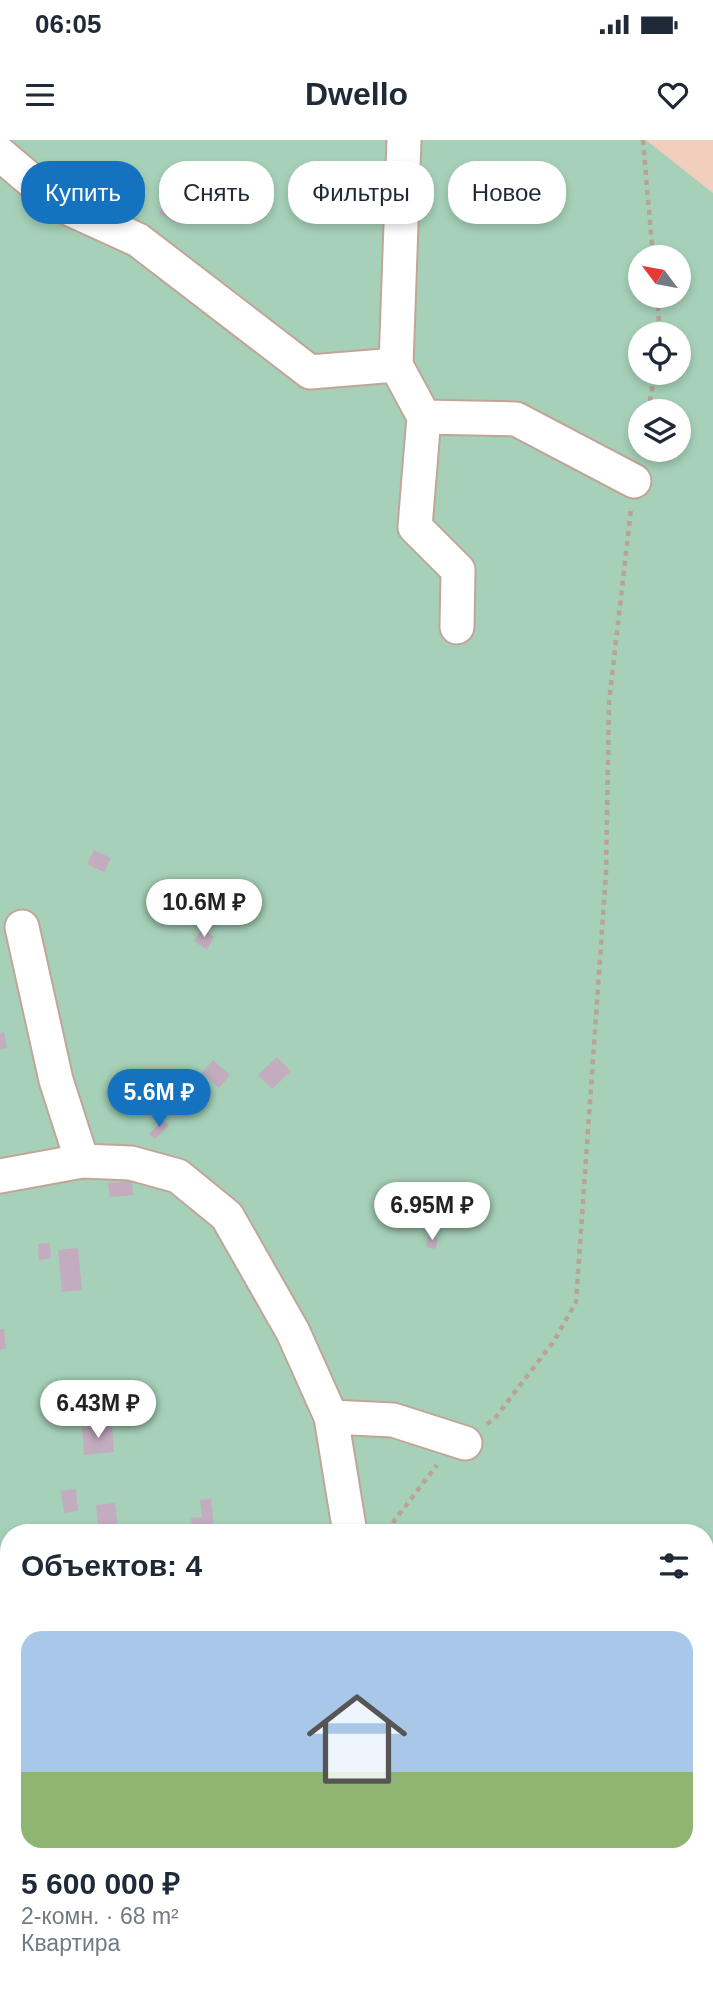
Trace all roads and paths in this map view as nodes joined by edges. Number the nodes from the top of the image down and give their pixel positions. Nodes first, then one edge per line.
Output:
1 (404, 140) edge
2 (643, 140) edge
3 (0, 153) edge
4 (652, 245) edge
5 (396, 365) junction
6 (424, 416) junction
7 (634, 481) joint
8 (457, 627) dead end
9 (22, 928) dead end
10 (82, 1161) junction
11 (0, 1176) edge
12 (331, 1417) junction
13 (465, 1443) junction
14 (349, 1524) edge
15 (393, 1524) edge

1 - 5 street
2 - 4 path
3 - 5 street
5 - 6 street
6 - 7 street
6 - 8 street
7 - 13 path
9 - 10 street
10 - 11 street
10 - 12 street
12 - 13 street
12 - 14 street
13 - 15 path

